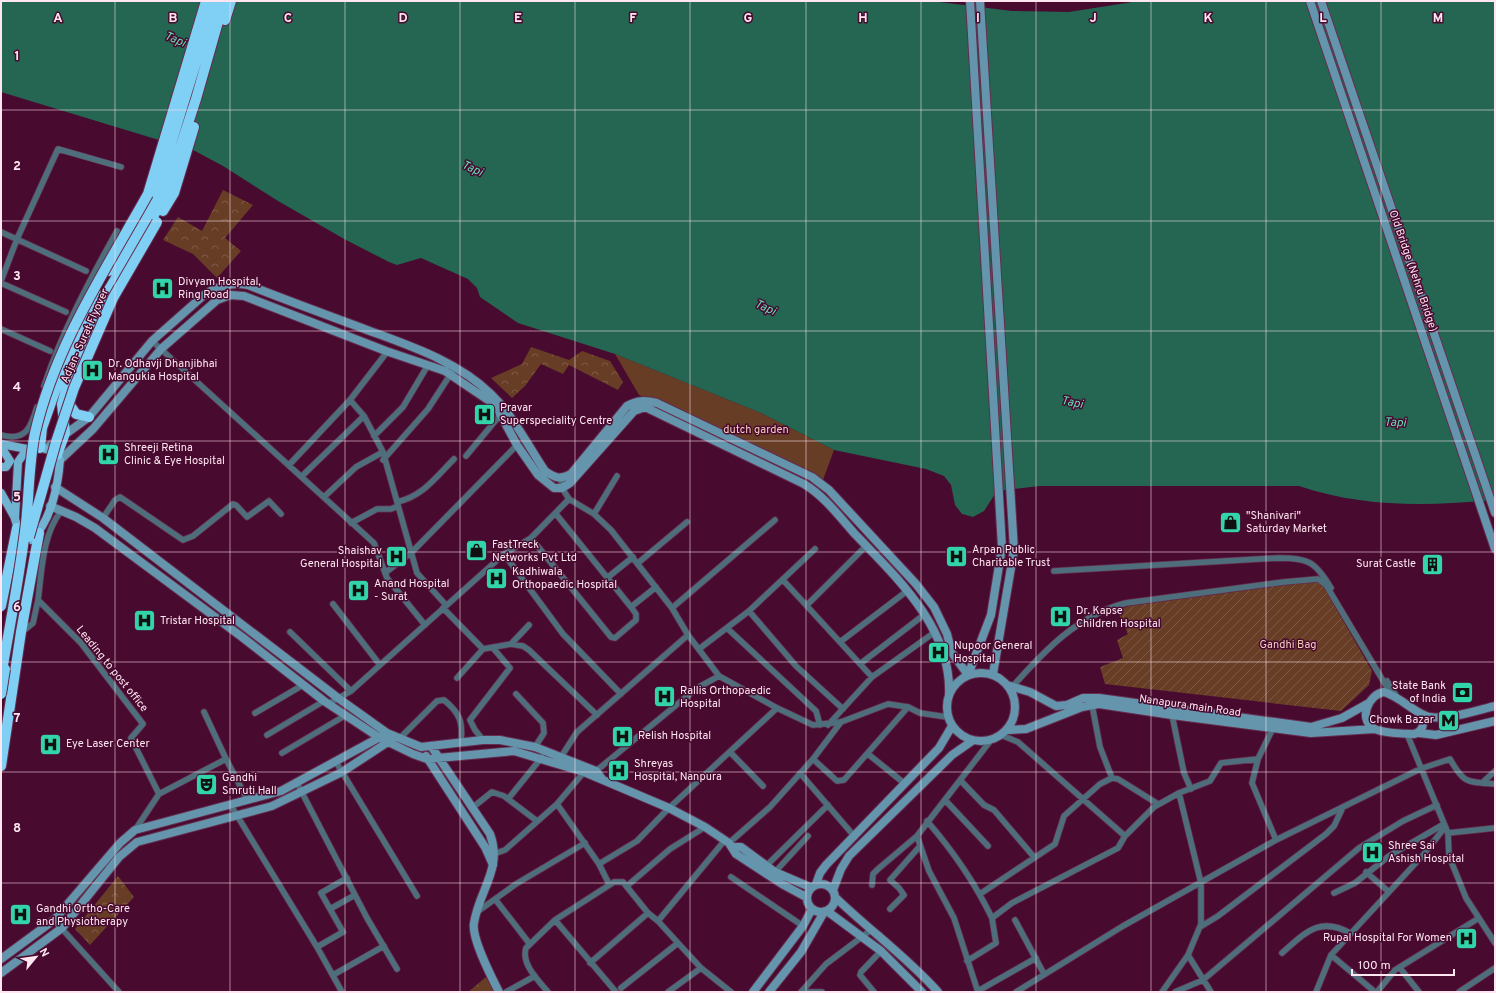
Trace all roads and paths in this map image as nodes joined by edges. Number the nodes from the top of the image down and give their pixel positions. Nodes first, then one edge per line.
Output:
1 (206, 1) edge
2 (215, 1) edge
3 (224, 1) edge
4 (231, 1) edge
5 (970, 1) edge
6 (980, 1) edge
7 (1310, 1) edge
8 (1321, 1) edge
9 (121, 167) dead end
10 (161, 192) junction
11 (117, 231) dead end
12 (1, 232) edge
13 (17, 239) junction
14 (86, 271) dead end
15 (1, 280) edge
16 (66, 312) dead end
17 (1, 329) edge
18 (152, 341) junction
19 (160, 349) junction
20 (50, 351) dead end
21 (387, 352) junction
22 (428, 365) junction
23 (455, 367) junction
24 (450, 374) junction
25 (65, 390) junction
26 (350, 400) junction
27 (501, 414) junction
28 (364, 416) junction
29 (89, 417) junction
30 (65, 433) junction
31 (1, 435) edge
32 (374, 436) junction
33 (1, 445) edge
34 (517, 445) junction
35 (42, 448) junction
36 (27, 449) junction
37 (383, 452) junction
38 (466, 456) dead end
39 (59, 458) junction
40 (383, 460) junction
41 (454, 460) dead end
42 (289, 465) junction
43 (1, 467) edge
44 (302, 476) junction
45 (616, 476) dead end
46 (561, 478) junction
47 (55, 487) junction
48 (562, 488) junction
49 (1, 493) edge
50 (324, 497) junction
51 (569, 499) junction
52 (397, 504) junction
53 (50, 506) junction
54 (61, 511) junction
55 (1495, 513) edge
56 (281, 514) dead end
57 (556, 514) junction
58 (594, 514) junction
59 (102, 518) junction
60 (775, 520) dead end
61 (687, 522) dead end
62 (351, 523) junction
63 (16, 524) junction
64 (39, 533) junction
65 (531, 538) junction
66 (866, 546) junction
67 (815, 549) dead end
68 (1495, 549) edge
69 (412, 552) junction
70 (504, 554) junction
71 (633, 557) junction
72 (638, 563) junction
73 (1054, 571) dead end
74 (385, 573) junction
75 (607, 578) junction
76 (783, 580) junction
77 (656, 587) junction
78 (907, 591) junction
79 (38, 600) junction
80 (333, 604) dead end
81 (1, 606) edge
82 (807, 606) junction
83 (444, 607) junction
84 (631, 607) junction
85 (672, 608) junction
86 (749, 611) junction
87 (925, 614) junction
88 (424, 625) junction
89 (529, 625) dead end
90 (728, 628) junction
91 (21, 632) junction
92 (290, 632) dead end
93 (935, 632) junction
94 (688, 635) junction
95 (840, 642) junction
96 (511, 644) junction
97 (493, 648) junction
98 (699, 648) junction
99 (483, 649) junction
100 (860, 664) junction
101 (380, 665) junction
102 (993, 674) junction
103 (968, 675) junction
104 (1, 676) edge
105 (719, 676) junction
106 (872, 677) junction
107 (457, 678) dead end
108 (303, 685) junction
109 (1010, 685) junction
110 (351, 690) junction
111 (1, 694) edge
112 (516, 694) dead end
113 (622, 694) junction
114 (949, 695) junction
115 (1394, 696) junction
116 (338, 698) junction
117 (326, 702) junction
118 (1367, 704) junction
119 (1092, 705) junction
120 (1495, 706) edge
121 (908, 707) junction
122 (777, 708) junction
123 (843, 709) junction
124 (204, 712) dead end
125 (255, 713) dead end
126 (346, 715) junction
127 (596, 715) junction
128 (1172, 715) junction
129 (1423, 715) junction
130 (947, 717) junction
131 (1495, 721) edge
132 (841, 722) junction
133 (471, 723) junction
134 (462, 724) junction
135 (820, 725) junction
136 (828, 725) junction
137 (952, 726) junction
138 (365, 728) junction
139 (1273, 728) junction
140 (1374, 729) junction
141 (1004, 732) junction
142 (1419, 733) junction
143 (267, 734) dead end
144 (1406, 734) junction
145 (380, 738) junction
146 (392, 738) junction
147 (483, 740) junction
148 (972, 740) junction
149 (991, 740) junction
150 (461, 742) junction
151 (431, 746) junction
152 (421, 747) junction
153 (535, 747) junction
154 (360, 749) junction
155 (730, 752) junction
156 (282, 753) dead end
157 (868, 754) junction
158 (544, 755) junction
159 (561, 756) junction
160 (438, 758) junction
161 (226, 759) junction
162 (427, 759) junction
163 (813, 759) junction
164 (1258, 759) junction
165 (336, 762) junction
166 (1, 766) edge
167 (1420, 769) junction
168 (596, 771) junction
169 (1495, 771) edge
170 (342, 772) junction
171 (584, 772) junction
172 (800, 772) junction
173 (1112, 778) junction
174 (602, 779) junction
175 (961, 781) junction
176 (297, 782) junction
177 (904, 783) junction
178 (1482, 783) junction
179 (1495, 784) edge
180 (763, 786) dead end
181 (1191, 789) junction
182 (302, 793) junction
183 (1179, 793) junction
184 (159, 794) junction
185 (1082, 798) junction
186 (248, 799) junction
187 (508, 799) junction
188 (945, 800) junction
189 (230, 804) junction
190 (557, 804) junction
191 (1158, 804) junction
192 (828, 805) junction
193 (1437, 805) junction
194 (1343, 807) junction
195 (472, 808) junction
196 (669, 808) junction
197 (236, 814) junction
198 (537, 821) junction
199 (928, 821) junction
200 (1444, 826) junction
201 (705, 827) junction
202 (1495, 828) edge
203 (135, 830) junction
204 (1448, 833) junction
205 (808, 836) dead end
206 (917, 836) junction
207 (1125, 836) junction
208 (855, 837) junction
209 (1276, 840) junction
210 (585, 843) junction
211 (729, 843) junction
212 (920, 846) junction
213 (988, 846) dead end
214 (492, 855) junction
215 (1034, 857) junction
216 (599, 864) junction
217 (766, 866) junction
218 (775, 872) junction
219 (1366, 872) junction
220 (731, 877) dead end
221 (347, 878) junction
222 (1201, 882) junction
223 (609, 884) junction
224 (872, 885) dead end
225 (627, 886) junction
226 (813, 886) junction
227 (1389, 892) junction
228 (1334, 893) dead end
229 (834, 894) junction
230 (980, 894) junction
231 (355, 895) junction
232 (417, 896) dead end
233 (806, 897) junction
234 (495, 899) junction
235 (330, 909) junction
236 (812, 909) junction
237 (890, 909) dead end
238 (825, 911) junction
239 (477, 912) junction
240 (648, 912) junction
241 (992, 918) junction
242 (1480, 918) junction
243 (54, 920) junction
244 (555, 920) junction
245 (1015, 920) dead end
246 (658, 921) junction
247 (803, 926) junction
248 (1200, 927) junction
249 (62, 928) junction
250 (871, 930) junction
251 (1350, 933) junction
252 (862, 937) junction
253 (529, 943) junction
254 (1495, 943) edge
255 (678, 944) junction
256 (384, 946) junction
257 (317, 947) junction
258 (881, 951) junction
259 (1282, 953) dead end
260 (1188, 955) junction
261 (1331, 955) junction
262 (1036, 958) junction
263 (1, 959) edge
264 (967, 961) junction
265 (590, 963) junction
266 (701, 968) junction
267 (1400, 968) junction
268 (1495, 968) edge
269 (397, 969) dead end
270 (1, 973) edge
271 (1044, 974) junction
272 (333, 975) junction
273 (535, 976) junction
274 (1203, 980) junction
275 (621, 988) dead end
276 (119, 992) edge
277 (342, 992) edge
278 (499, 992) edge
279 (506, 992) edge
280 (548, 992) edge
281 (616, 992) edge
282 (668, 992) edge
283 (731, 992) edge
284 (753, 992) edge
285 (769, 992) edge
286 (822, 992) edge
287 (874, 992) edge
288 (922, 992) edge
289 (938, 992) edge
290 (978, 992) edge
291 (1016, 992) edge
292 (1162, 992) edge
293 (1175, 992) edge
294 (1211, 992) edge
295 (1316, 992) edge
296 (1376, 992) edge
297 (1418, 992) edge
298 (1459, 992) edge

1 - 104 highway, Adjan- Surat Flyover, bridge
2 - 10 highway
3 - 10 highway
4 - 111 highway, Adjan- Surat Flyover, bridge
5 - 103 main road
6 - 102 main road
7 - 68 main road, Old Bridge (Nehru Bridge)
8 - 55 main road, Old Bridge (Nehru Bridge)
9 - 13 street
10 - 25 highway
10 - 35 highway
11 - 31 street
12 - 13 street
13 - 14 street
13 - 15 street
15 - 16 street
17 - 20 street
18 - 19 street
18 - 23 main road
18 - 29 main road
19 - 21 main road
19 - 39 main road
19 - 42 street
21 - 22 main road
21 - 26 street
22 - 24 main road
22 - 32 street
23 - 24 street
23 - 46 main road
24 - 27 main road
24 - 40 street
25 - 29 highway
25 - 30 highway
26 - 28 street
26 - 42 street
27 - 34 main road
27 - 38 street
28 - 32 street
28 - 44 street
29 - 30 main road
30 - 35 main road
30 - 39 highway
32 - 37 street
33 - 36 main road
33 - 43 main road
34 - 48 main road
34 - 69 street
35 - 36 main road
35 - 39 main road
36 - 63 main road
37 - 40 street
37 - 50 street
39 - 47 main road
40 - 52 street
41 - 52 street
42 - 44 street
44 - 50 street
45 - 58 street
46 - 48 street
46 - 103 main road
47 - 53 main road
47 - 59 main road
48 - 51 street
48 - 66 main road
49 - 63 main road
50 - 62 street
51 - 57 street
51 - 58 street
52 - 62 street
52 - 69 street
53 - 54 main road
53 - 64 main road
54 - 79 street
54 - 108 main road
56 - 59 street
57 - 65 street
57 - 75 street
58 - 71 street
59 - 116 main road
60 - 85 street
61 - 72 street
62 - 74 street
63 - 64 main road
63 - 81 highway
64 - 91 highway
65 - 70 street
65 - 84 street
66 - 78 main road
66 - 82 street
67 - 76 street
69 - 74 street
69 - 83 street
70 - 83 street
70 - 113 street
71 - 72 street
71 - 75 street
72 - 77 street
73 - 115 street
74 - 88 street
75 - 84 street
76 - 82 street
76 - 86 street
77 - 84 street
77 - 85 street
78 - 87 main road
78 - 95 street
79 - 91 street
79 - 184 street, Leading to post office
80 - 101 street
82 - 95 street
83 - 88 street
83 - 99 street
85 - 94 street
86 - 90 street
86 - 123 street
87 - 93 main road
87 - 100 street
88 - 101 street
89 - 96 street
90 - 98 street
90 - 135 street
91 - 166 highway
92 - 110 street
93 - 106 street
93 - 114 main road
94 - 98 street
94 - 113 street
95 - 100 street
96 - 97 street
96 - 127 street
97 - 99 street
97 - 133 street
98 - 105 street
99 - 107 street
100 - 106 street
101 - 110 street
102 - 103 main road
102 - 109 main road
103 - 114 main road
105 - 122 street
105 - 168 street
106 - 123 street
108 - 117 main road
108 - 125 street
109 - 115 street
109 - 118 main road, Nanapura main Road
109 - 141 main road
110 - 116 street
112 - 153 street
113 - 127 street
114 - 130 main road
115 - 118 main road, Nanapura main Road
115 - 129 main road
116 - 117 street
116 - 146 main road
117 - 126 main road
117 - 143 street
118 - 140 main road
119 - 128 main road, Nanapura main Road
119 - 141 main road, Nanapura main Road
119 - 173 street
120 - 129 main road
121 - 130 street
121 - 132 street
121 - 157 street
122 - 135 street
122 - 155 street
123 - 136 street
124 - 161 street
126 - 138 main road
126 - 156 street
127 - 159 street
128 - 139 main road, Nanapura main Road
128 - 181 street
129 - 142 main road
130 - 137 main road
131 - 142 main road, Nanapura main Road
132 - 136 street
132 - 163 street
133 - 134 street
133 - 147 street
134 - 146 street
134 - 150 street
135 - 136 street
137 - 148 main road
137 - 177 main road
138 - 145 main road
138 - 154 main road
139 - 140 main road, Nanapura main Road
139 - 164 street
140 - 144 main road, Nanapura main Road
141 - 149 main road
141 - 185 street
142 - 144 main road, Nanapura main Road
144 - 167 street
145 - 146 main road
145 - 154 main road
146 - 152 main road
146 - 162 main road
146 - 170 main road
147 - 150 main road
147 - 153 main road
148 - 149 main road
148 - 229 main road
149 - 175 street
150 - 151 main road
151 - 152 main road
151 - 160 main road
152 - 162 main road
153 - 158 main road
154 - 165 main road
155 - 180 street
155 - 196 street
157 - 163 street
157 - 177 street
158 - 159 main road
158 - 160 main road
158 - 171 main road
158 - 187 street
159 - 168 main road
160 - 162 main road
160 - 195 main road
161 - 184 street
161 - 186 street
162 - 214 main road
163 - 172 street
164 - 181 street
164 - 209 street
165 - 170 street
165 - 176 main road
167 - 178 street
167 - 193 street
167 - 194 street
168 - 171 street
168 - 174 main road
169 - 178 street
170 - 182 main road
170 - 232 street
171 - 174 main road
171 - 190 street
172 - 192 street
172 - 211 street
173 - 185 street
173 - 191 street
174 - 196 main road
175 - 188 street
175 - 215 street
176 - 182 street
176 - 186 main road
177 - 208 main road
178 - 179 street
181 - 183 street
182 - 197 main road
182 - 221 street
183 - 191 street
183 - 222 street
184 - 203 street
185 - 207 street
185 - 215 street
186 - 189 main road
187 - 195 street
187 - 198 street
188 - 199 street
188 - 213 street
189 - 197 street
189 - 203 main road
190 - 198 street
190 - 210 street
191 - 207 street
192 - 208 street
192 - 217 street
193 - 200 street
193 - 274 street
194 - 209 street
194 - 248 street
195 - 214 main road
196 - 201 main road
196 - 216 street
197 - 249 main road
197 - 257 street
198 - 214 street
199 - 206 street
199 - 230 street
200 - 204 street
200 - 219 street
200 - 227 street
201 - 211 main road
201 - 225 street
202 - 204 street
203 - 243 main road
204 - 242 street
205 - 218 street
206 - 212 street
206 - 224 street
207 - 241 street
208 - 226 main road
209 - 222 street
210 - 216 street
210 - 234 street
211 - 217 main road
211 - 233 main road
211 - 246 street
212 - 237 street
212 - 264 street
214 - 239 main road
215 - 230 street
216 - 223 street
217 - 218 main road
218 - 226 main road
219 - 227 street
219 - 228 street
220 - 247 street
221 - 231 street
221 - 235 street
222 - 248 street
222 - 271 street
223 - 225 street
223 - 244 street
225 - 240 street
226 - 229 main road
226 - 233 main road
227 - 251 street
229 - 238 main road
229 - 250 main road
230 - 241 street
231 - 235 street
231 - 256 street
233 - 236 main road
234 - 239 street
234 - 253 street
235 - 257 street
236 - 238 main road
236 - 247 main road
238 - 252 main road
238 - 285 main road
239 - 278 main road
240 - 246 street
240 - 265 street
241 - 264 street
242 - 254 street
242 - 267 street
243 - 249 street
243 - 263 main road
244 - 253 street
244 - 265 street
245 - 262 street
246 - 255 street
247 - 284 main road
248 - 260 street
249 - 270 main road
249 - 276 street
250 - 252 street
250 - 289 main road
251 - 259 street
251 - 261 street
252 - 258 main road
252 - 286 street
253 - 273 street
255 - 266 street
255 - 275 street
256 - 269 street
256 - 272 street
257 - 272 street
258 - 287 street
258 - 288 main road
260 - 274 street
260 - 292 street
261 - 295 street
261 - 296 street
262 - 271 street
262 - 290 street
264 - 290 street
265 - 281 street
266 - 282 street
266 - 283 street
267 - 296 street
267 - 297 street
268 - 298 street
271 - 291 street
272 - 277 street
273 - 279 street
273 - 280 street
274 - 293 street
274 - 294 street

